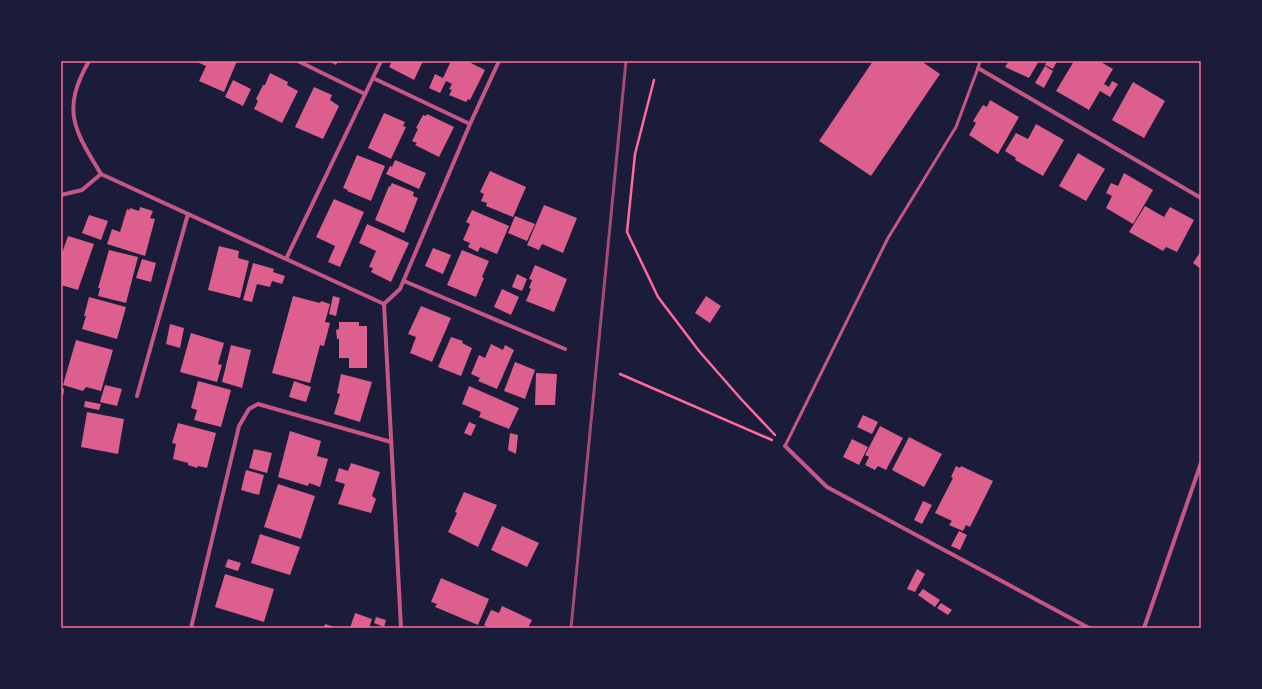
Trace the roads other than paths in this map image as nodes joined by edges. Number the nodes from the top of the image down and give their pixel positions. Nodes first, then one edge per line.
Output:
1 (89, 61) edge
2 (298, 61) edge
3 (381, 61) edge
4 (499, 61) edge
5 (980, 61) edge
6 (978, 68) junction
7 (372, 78) junction
8 (365, 94) junction
9 (470, 124) junction
10 (101, 174) junction
11 (61, 195) edge
12 (1201, 198) edge
13 (188, 214) junction
14 (286, 259) junction
15 (404, 281) junction
16 (384, 304) junction
17 (565, 349) dead end
18 (137, 396) dead end
19 (392, 442) junction
20 (785, 446) joint
21 (1201, 463) edge
22 (191, 628) edge
23 (401, 628) edge
24 (1088, 628) edge
25 (1144, 628) edge

1 - 10 street
2 - 8 street
3 - 7 street
4 - 9 street
5 - 6 lane
6 - 12 street
6 - 20 lane
7 - 8 street
7 - 9 street
8 - 14 street
9 - 15 street
10 - 11 street
10 - 13 street
13 - 14 street
13 - 18 street
14 - 16 street
15 - 16 street
15 - 17 street
16 - 19 street
19 - 22 street
19 - 23 street
20 - 24 street
21 - 25 street

